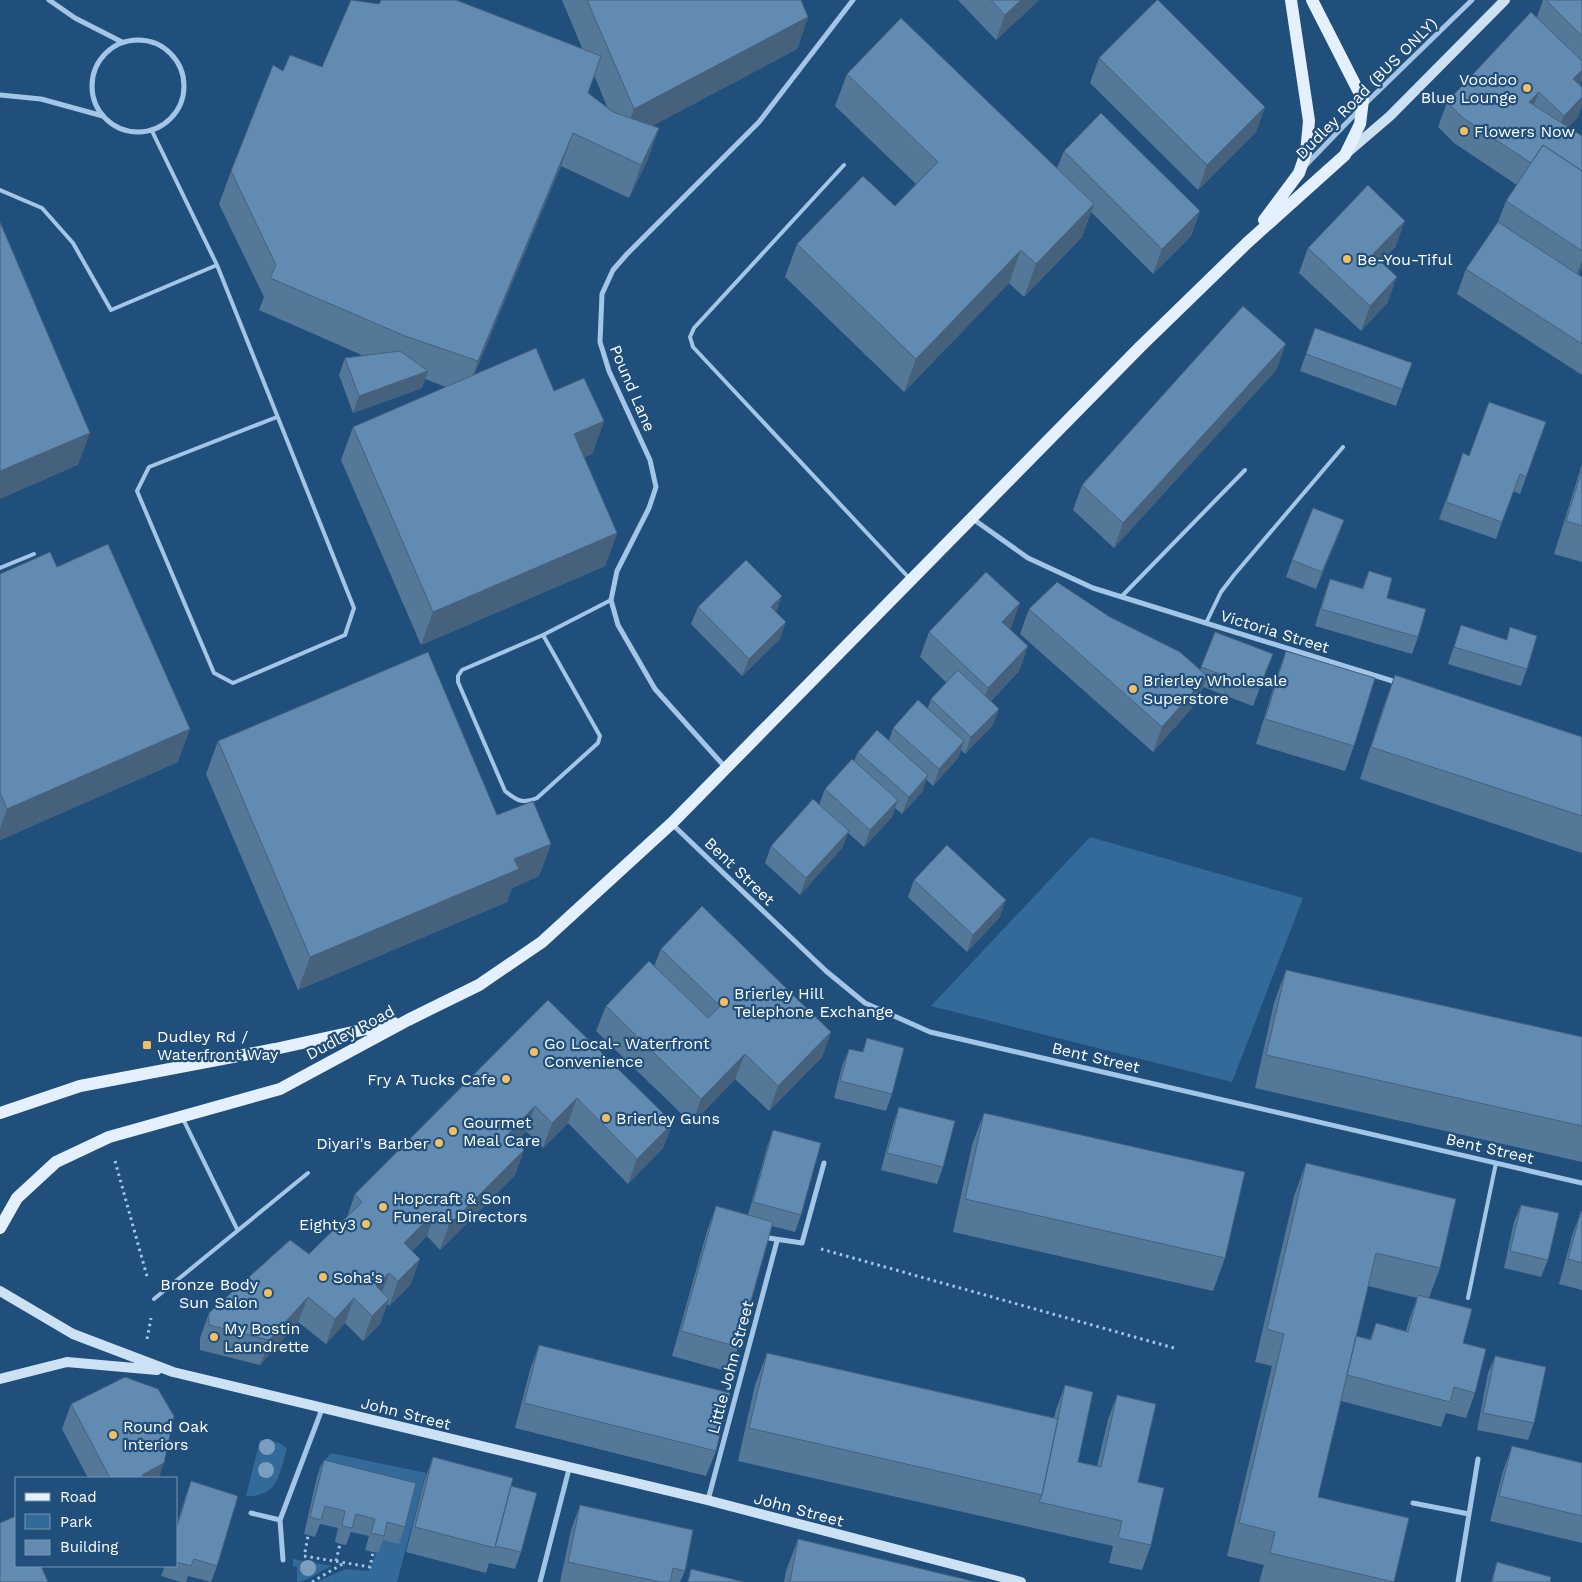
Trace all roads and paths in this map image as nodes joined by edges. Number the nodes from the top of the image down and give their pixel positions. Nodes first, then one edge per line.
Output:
1 (49, 0) edge
2 (853, 0) edge
3 (1292, 0) edge
4 (1312, 0) edge
5 (1472, 0) edge
6 (1505, 0) edge
7 (122, 42) junction
8 (0, 95) edge
9 (1362, 107) junction
10 (103, 116) junction
11 (152, 131) junction
12 (1345, 155) junction
13 (844, 165) dead end
14 (1299, 173) junction
15 (0, 190) edge
16 (1247, 243) junction
17 (217, 265) junction
18 (277, 417) junction
19 (1343, 447) dead end
20 (1246, 470) dead end
21 (973, 518) junction
22 (34, 554) dead end
23 (0, 568) edge
24 (910, 579) junction
25 (1122, 596) junction
26 (611, 600) junction
27 (1206, 623) junction
28 (543, 635) junction
29 (1404, 684) edge
30 (727, 770) junction
31 (672, 823) junction
32 (408, 1020) junction
33 (0, 1114) edge
34 (181, 1116) junction
35 (109, 1137) junction
36 (824, 1163) dead end
37 (1496, 1163) junction
38 (308, 1173) dead end
39 (1582, 1182) edge
40 (0, 1228) edge
41 (236, 1229) junction
42 (759, 1236) edge
43 (777, 1241) junction
44 (802, 1244) junction
45 (0, 1291) edge
46 (1468, 1298) dead end
47 (154, 1299) junction
48 (1174, 1348) dead end
49 (143, 1362) junction
50 (173, 1372) junction
51 (0, 1379) edge
52 (322, 1408) junction
53 (1478, 1459) dead end
54 (570, 1469) junction
55 (707, 1500) junction
56 (1413, 1503) dead end
57 (252, 1513) dead end
58 (1469, 1514) junction
59 (280, 1520) junction
60 (308, 1536) dead end
61 (340, 1544) dead end
62 (282, 1552) junction
63 (373, 1552) edge
64 (304, 1556) junction
65 (283, 1560) dead end
66 (336, 1561) junction
67 (344, 1562) junction
68 (312, 1582) edge
69 (540, 1582) edge
70 (1021, 1582) edge
71 (1458, 1582) edge

1 - 7 street
2 - 26 street, Pound Lane
3 - 14 main road
4 - 9 main road
5 - 9 street, Dudley Road (BUS ONLY)
6 - 12 main road
7 - 10 street
7 - 11 street
8 - 10 street
9 - 12 main road
9 - 14 street, Dudley Road (BUS ONLY)
10 - 11 street
11 - 17 lane
12 - 16 main road
13 - 24 lane
14 - 16 main road
15 - 17 lane
16 - 21 main road
17 - 18 lane
18 - 18 lane
19 - 27 lane
20 - 25 lane
21 - 24 main road
21 - 25 street, Victoria Street
22 - 23 lane
24 - 30 main road
25 - 27 street, Victoria Street
26 - 28 lane
26 - 30 street, Pound Lane
27 - 29 street, Victoria Street
28 - 28 lane
30 - 31 main road
31 - 32 main road
31 - 37 street, Bent Street
32 - 33 main road, Dudley Road
32 - 34 main road, Dudley Road
34 - 35 main road, Dudley Road
34 - 41 lane
35 - 40 main road, Dudley Road
35 - 47 path
36 - 44 street
37 - 39 street, Bent Street
37 - 46 lane
38 - 41 lane
41 - 47 lane
42 - 43 street
43 - 44 street
43 - 55 street, Little John Street
44 - 48 path
45 - 49 main road, John Street
47 - 49 path
49 - 50 main road, John Street
50 - 51 main road, John Street
50 - 52 main road, John Street
52 - 54 main road, John Street
52 - 59 street
53 - 58 street
54 - 55 main road, John Street
54 - 69 street
55 - 70 main road, John Street
56 - 58 street
57 - 59 street
58 - 71 street
59 - 62 street
60 - 64 path
61 - 66 path
62 - 64 path
62 - 65 street
63 - 67 path
64 - 66 path
66 - 67 path
67 - 68 path

